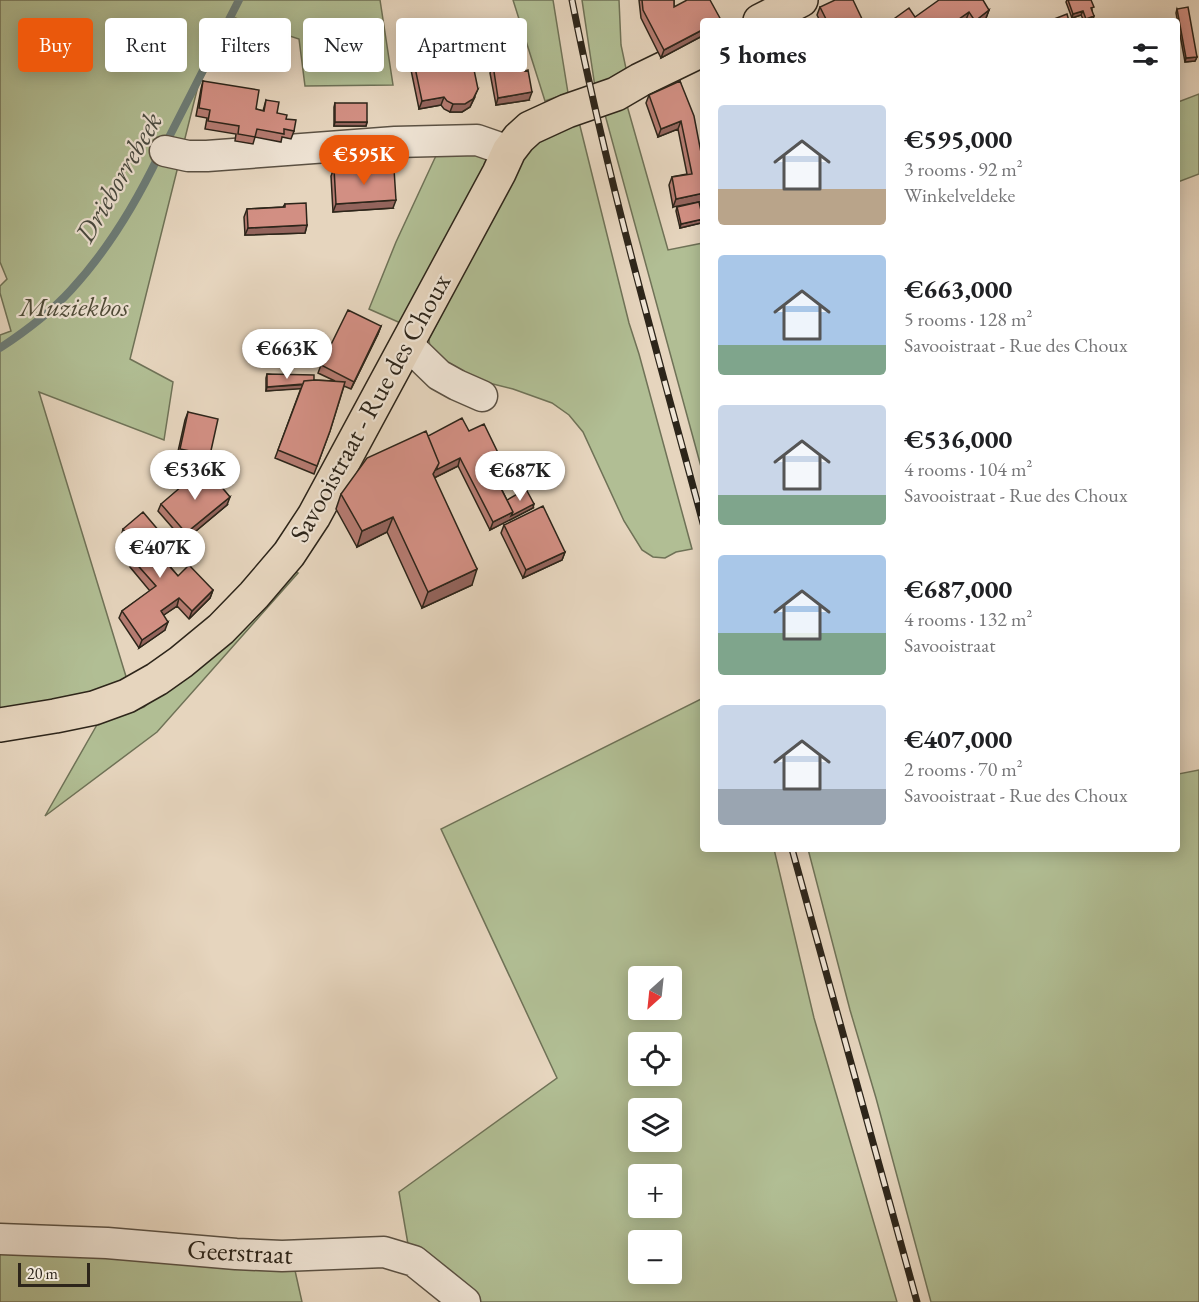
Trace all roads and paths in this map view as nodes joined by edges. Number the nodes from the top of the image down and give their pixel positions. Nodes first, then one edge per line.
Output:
1 (801, 0) edge
2 (766, 18) edge
3 (700, 51) edge
4 (165, 151) dead end
5 (509, 151) junction
6 (407, 344) junction
7 (482, 396) dead end
8 (0, 725) edge
9 (0, 1239) edge
10 (465, 1302) edge

1 - 2 main road
3 - 5 main road, Savooistraat - Rue des Choux
4 - 5 street
5 - 6 main road, Savooistraat - Rue des Choux
6 - 7 street
6 - 8 main road, Savooistraat - Rue des Choux
9 - 10 street, Geerstraat

